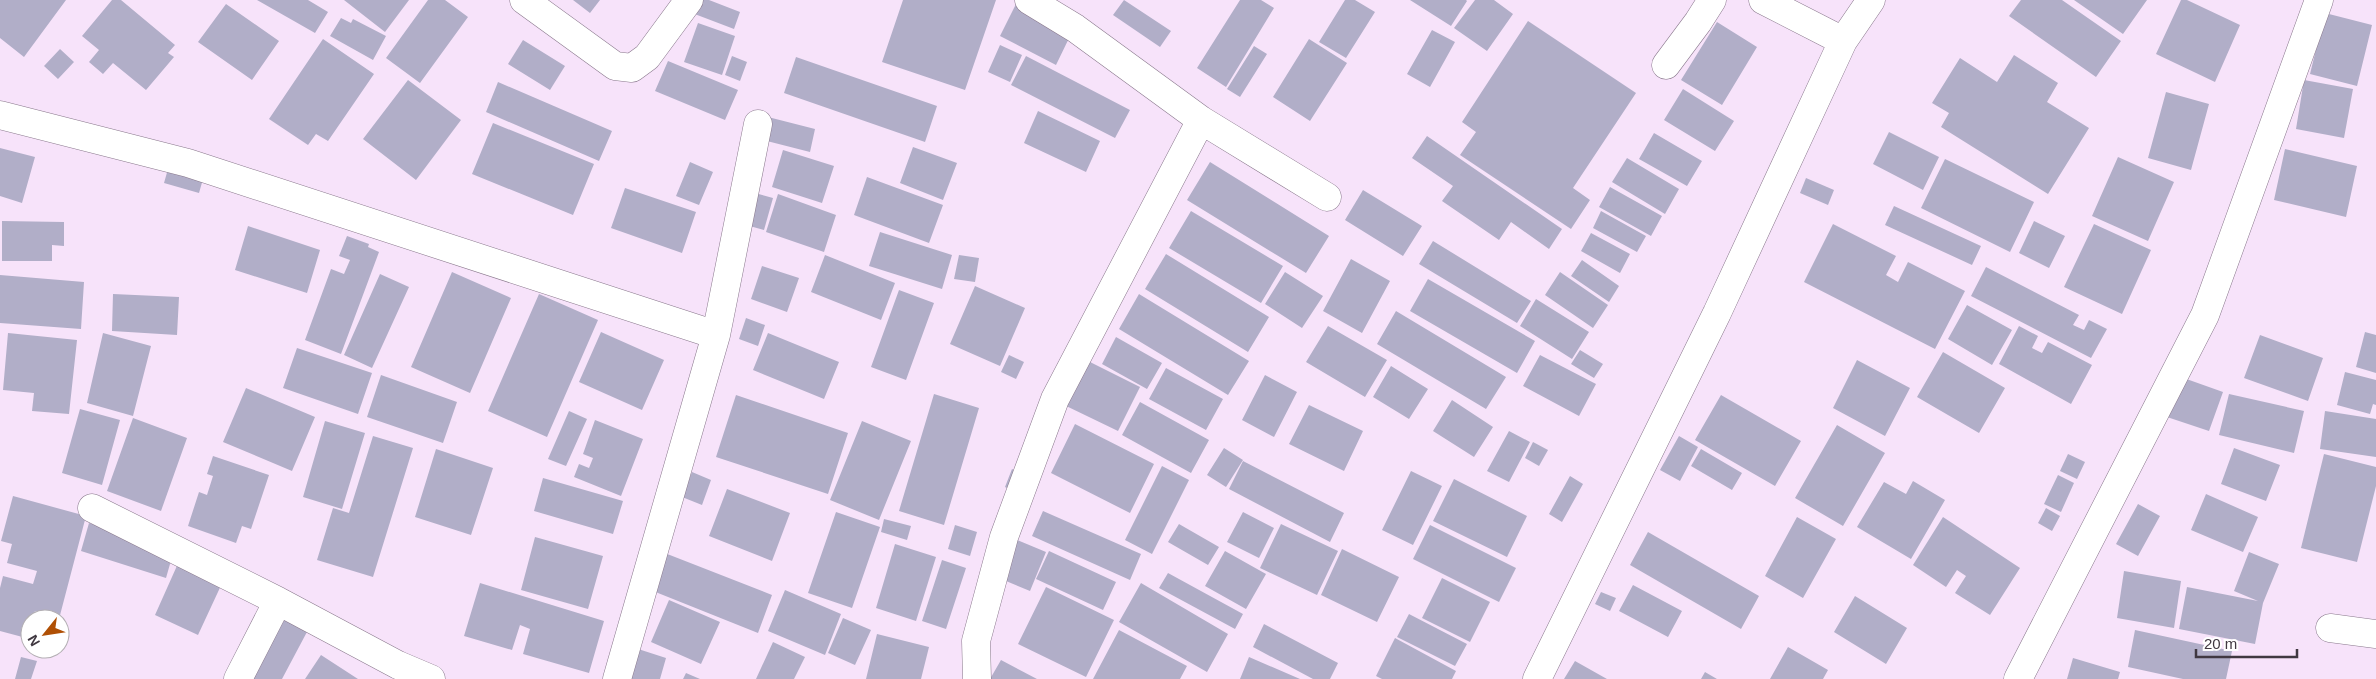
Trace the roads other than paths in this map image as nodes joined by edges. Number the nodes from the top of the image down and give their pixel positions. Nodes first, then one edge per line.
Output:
1 (524, 0) edge
2 (689, 0) edge
3 (1029, 0) edge
4 (1712, 0) edge
5 (1762, 0) edge
6 (1871, 0) edge
7 (2319, 0) edge
8 (1843, 41) junction
9 (1666, 65) dead end
10 (0, 115) edge
11 (1201, 120) junction
12 (758, 124) dead end
13 (1327, 197) dead end
14 (716, 335) junction
15 (92, 508) dead end
16 (278, 600) junction
17 (2330, 628) dead end
18 (2376, 634) edge
19 (238, 679) edge
20 (431, 679) edge
21 (617, 679) edge
22 (976, 679) edge
23 (1536, 679) edge
24 (2018, 679) edge

1 - 2 street
3 - 11 street
4 - 9 street
5 - 8 street
6 - 8 street
7 - 24 street
8 - 23 street
10 - 14 street
11 - 13 street
11 - 22 street
12 - 14 street
14 - 21 street
15 - 16 street
16 - 19 street
16 - 20 street
17 - 18 street

